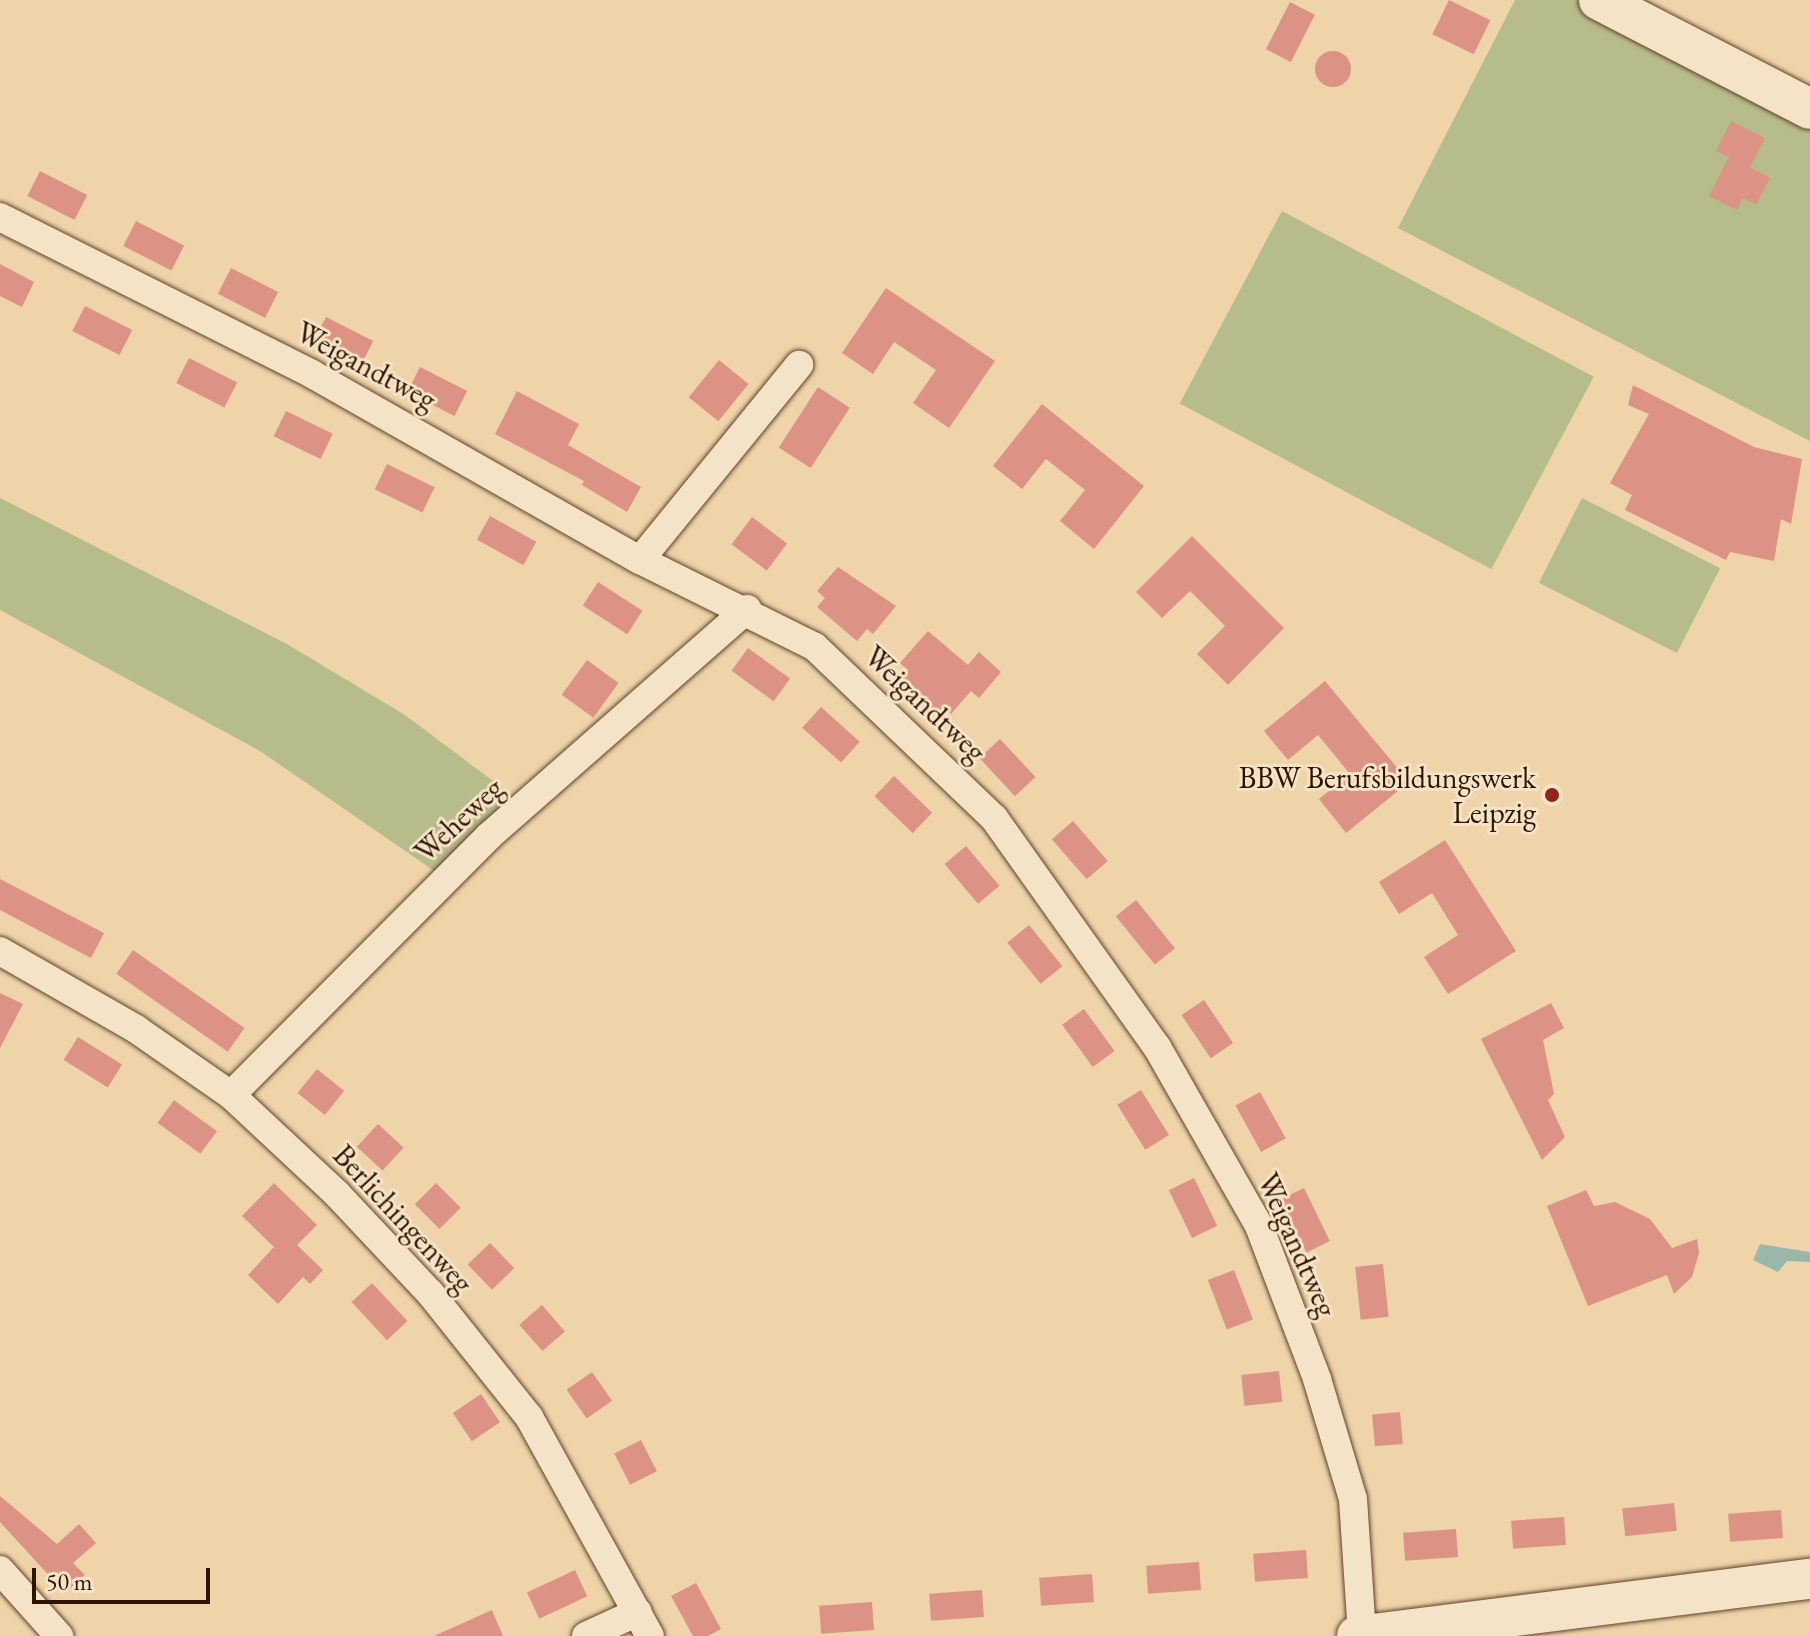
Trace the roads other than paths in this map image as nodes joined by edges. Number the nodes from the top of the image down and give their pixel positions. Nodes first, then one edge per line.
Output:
1 (1599, 0) edge
2 (1810, 109) edge
3 (0, 217) edge
4 (799, 365) dead end
5 (640, 560) junction
6 (747, 609) junction
7 (0, 951) edge
8 (231, 1095) junction
9 (0, 1570) edge
10 (1810, 1579) edge
11 (644, 1624) edge
12 (59, 1636) edge
13 (586, 1636) edge
14 (1360, 1636) edge

1 - 2 main road
3 - 5 street, Weigandtweg
4 - 5 street
5 - 6 street, Weigandtweg
6 - 8 street, Weheweg
6 - 14 street, Weigandtweg
7 - 8 street, Berlichingenweg
8 - 11 street, Berlichingenweg
9 - 12 street
10 - 14 main road
11 - 13 street

